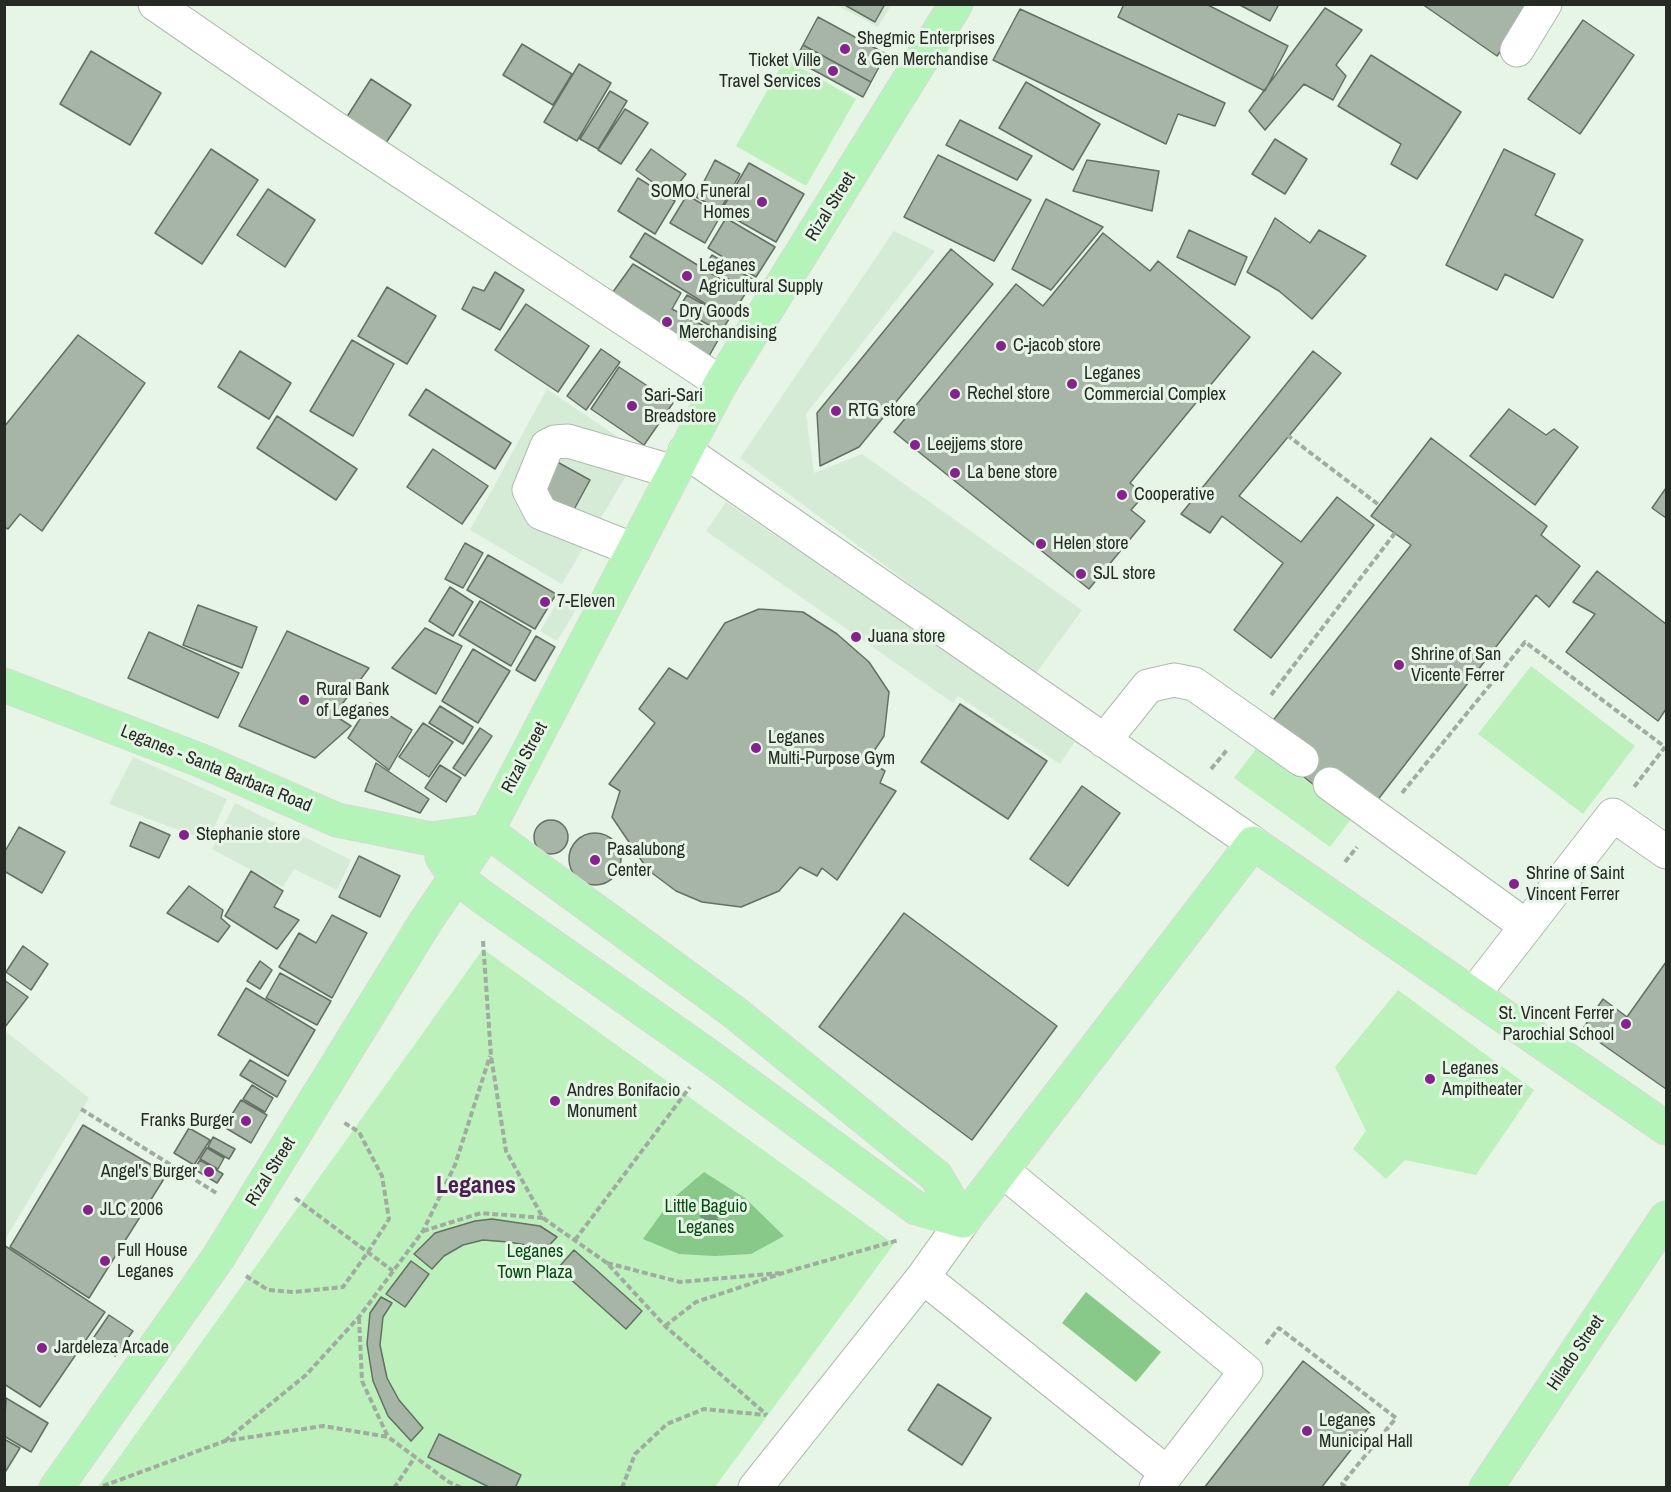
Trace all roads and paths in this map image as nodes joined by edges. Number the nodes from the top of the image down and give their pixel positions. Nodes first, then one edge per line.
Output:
1 (155, 4) edge
2 (956, 4) edge
3 (1545, 4) edge
4 (1517, 51) dead end
5 (722, 383) junction
6 (1287, 435) dead end
7 (679, 462) junction
8 (1379, 505) dead end
9 (1395, 533) dead end
10 (633, 550) junction
11 (4, 685) edge
12 (1250, 722) junction
13 (1104, 741) junction
14 (1302, 760) dead end
15 (1330, 784) dead end
16 (1187, 797) junction
17 (1613, 815) junction
18 (1380, 819) junction
19 (487, 831) junction
20 (431, 839) junction
21 (1253, 843) junction
22 (1666, 852) edge
23 (455, 876) junction
24 (1321, 891) junction
25 (1526, 926) junction
26 (483, 949) dead end
27 (1473, 994) junction
28 (490, 1056) junction
29 (686, 1093) dead end
30 (314, 1103) junction
31 (81, 1109) dead end
32 (1666, 1128) edge
33 (1003, 1171) junction
34 (301, 1202) dead end
35 (246, 1212) junction
36 (543, 1218) junction
37 (1666, 1218) edge
38 (963, 1221) junction
39 (423, 1231) junction
40 (576, 1240) junction
41 (894, 1244) dead end
42 (368, 1252) junction
43 (218, 1258) junction
44 (607, 1263) junction
45 (393, 1271) junction
46 (786, 1272) junction
47 (923, 1277) junction
48 (359, 1317) junction
49 (665, 1326) junction
50 (1279, 1328) dead end
51 (388, 1437) junction
52 (225, 1441) junction
53 (416, 1457) junction
54 (1161, 1480) edge
55 (449, 1482) junction
56 (65, 1485) edge
57 (99, 1488) edge
58 (394, 1488) edge
59 (452, 1488) edge
60 (462, 1488) edge
61 (622, 1488) edge
62 (755, 1488) edge
63 (1347, 1488) edge
64 (1486, 1488) edge

1 - 5 street
2 - 5 main road, Rizal Street
3 - 4 street
5 - 7 main road, Rizal Street
6 - 8 path
7 - 10 main road, Rizal Street
7 - 10 street
7 - 13 street
9 - 12 path
10 - 19 main road, Rizal Street
11 - 20 main road, Leganes - Santa Barbara Road
12 - 13 street
12 - 14 street
12 - 16 path
13 - 16 street
15 - 18 street
16 - 21 street
17 - 18 path
17 - 22 street
17 - 25 street
18 - 24 path
18 - 25 street
19 - 20 main road, Leganes - Santa Barbara Road
19 - 23 main road, Rizal Street
19 - 38 main road
20 - 23 main road
21 - 24 main road
21 - 33 main road
23 - 30 main road, Rizal Street
23 - 38 main road
24 - 27 main road
25 - 27 street
26 - 28 path
27 - 32 main road
28 - 36 path
28 - 39 path
29 - 40 path
30 - 35 main road, Rizal Street
30 - 42 path
31 - 35 path
33 - 38 main road
33 - 54 street
34 - 42 path
35 - 43 main road, Rizal Street
36 - 39 path
36 - 40 path
37 - 64 main road, Hilado Street
38 - 47 street
39 - 45 path
40 - 44 path
41 - 46 path
42 - 43 path
42 - 45 path
43 - 56 main road, Rizal Street
44 - 46 path
44 - 49 path
45 - 48 path
46 - 49 path
47 - 54 street
47 - 62 street
48 - 51 path
48 - 52 path
49 - 61 path
50 - 63 path
51 - 52 path
51 - 53 path
52 - 57 path
53 - 55 path
53 - 58 path
55 - 59 path
55 - 60 path

